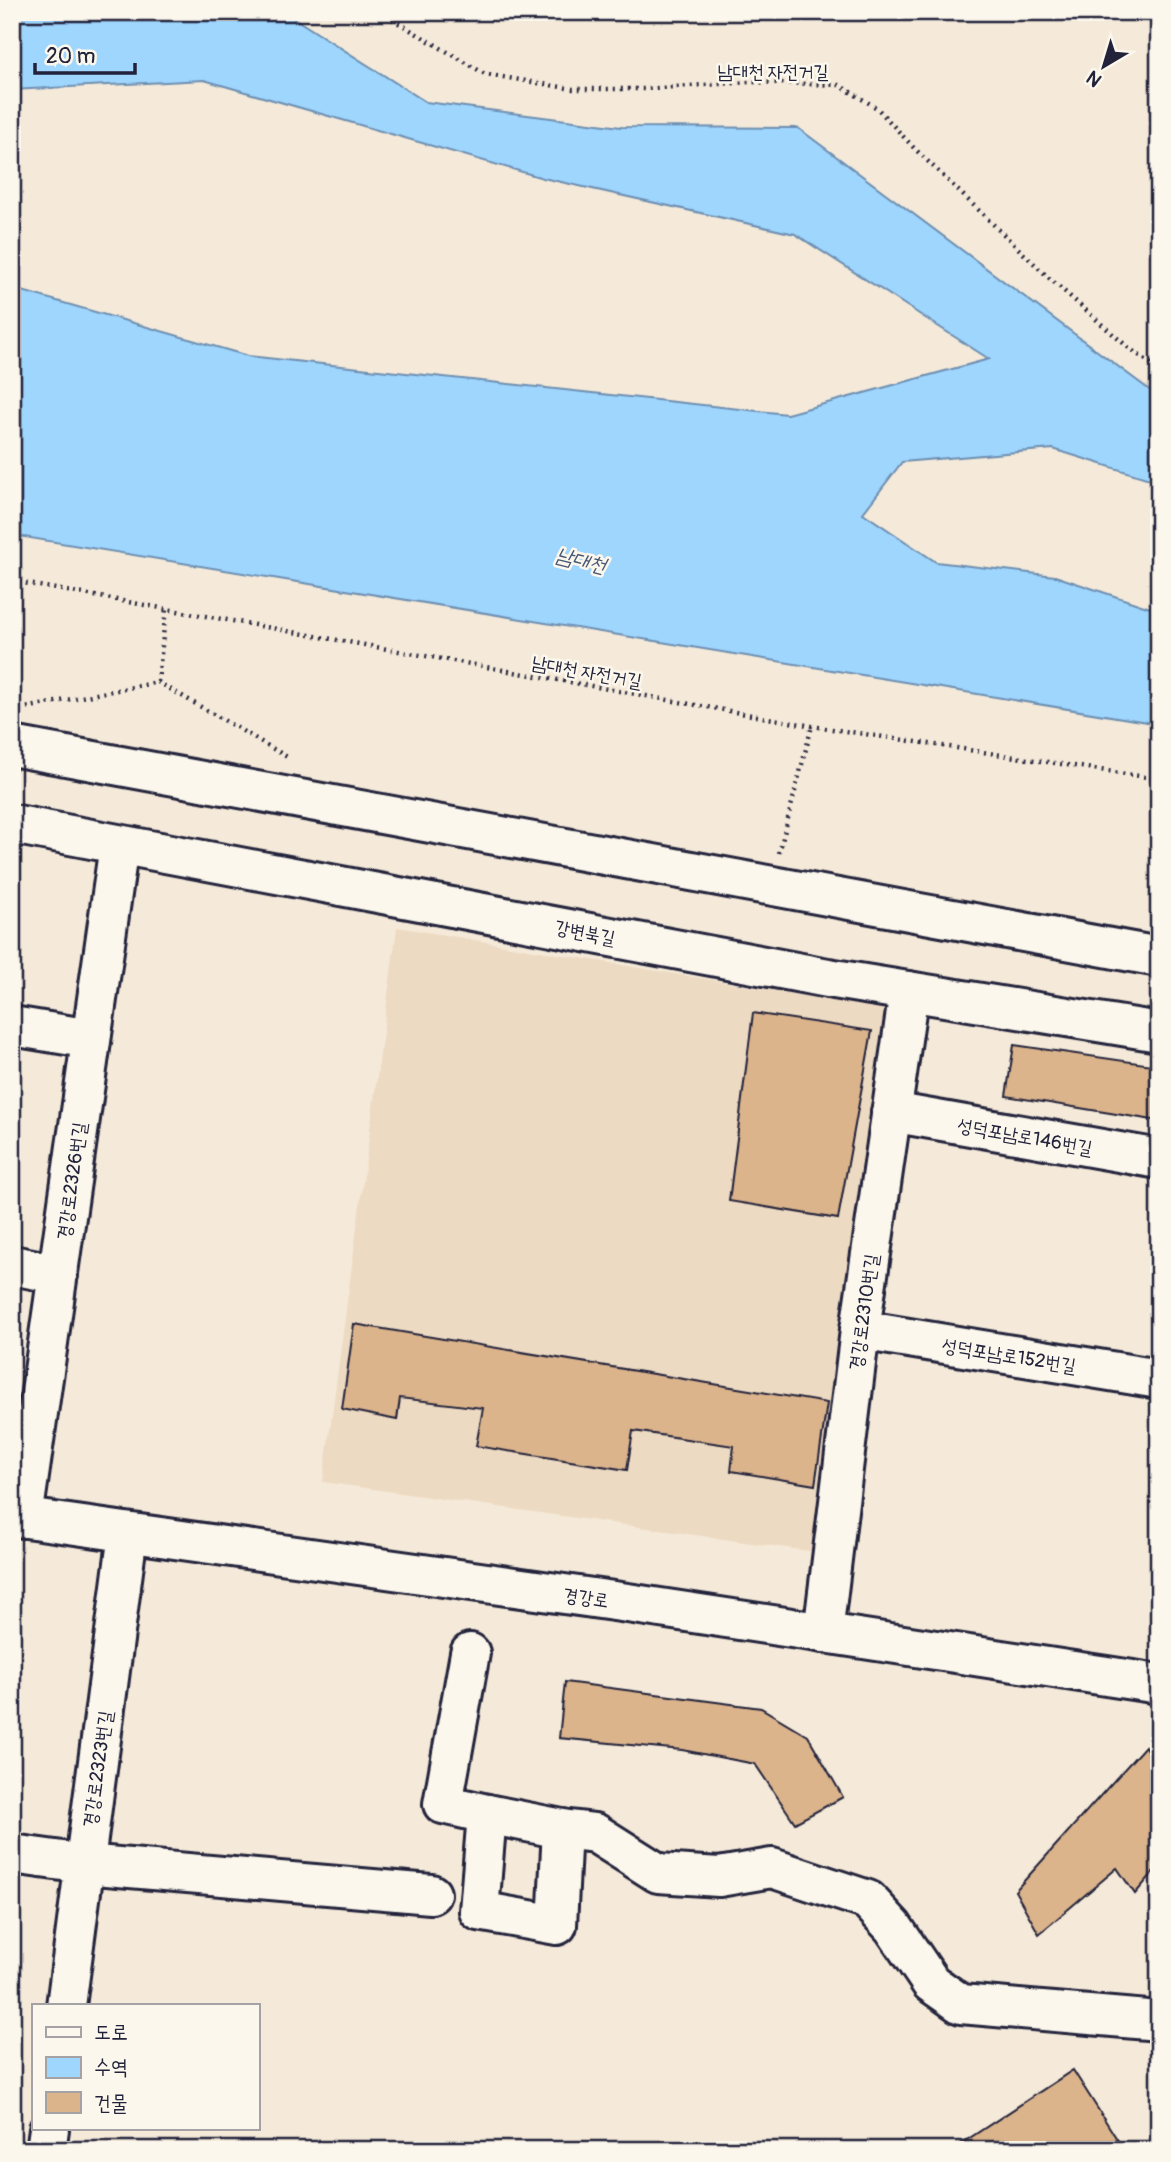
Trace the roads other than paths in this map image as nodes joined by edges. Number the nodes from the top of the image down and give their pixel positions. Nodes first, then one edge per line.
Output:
1 (12, 746) edge
2 (12, 824) edge
3 (119, 845) junction
4 (1159, 957) edge
5 (909, 991) junction
6 (12, 1026) edge
7 (1159, 1032) edge
8 (91, 1039) junction
9 (891, 1112) junction
10 (1159, 1159) edge
11 (12, 1265) edge
12 (58, 1274) junction
13 (860, 1330) junction
14 (1159, 1379) edge
15 (18, 1517) edge
16 (128, 1533) junction
17 (823, 1633) junction
18 (470, 1653) dead end
19 (1159, 1684) edge
20 (487, 1814) junction
21 (562, 1829) junction
22 (12, 1854) edge
23 (84, 1864) junction
24 (430, 1894) dead end
25 (65, 2004) edge
26 (1159, 2021) edge
27 (49, 2130) edge
28 (46, 2150) edge

1 - 4 street
2 - 3 street, 강변북길
3 - 5 street, 강변북길
3 - 8 street, 경강로2326번길
5 - 7 street, 강변북길
5 - 9 street, 경강로2310번길
6 - 8 street
8 - 12 street, 경강로2326번길
9 - 10 street, 성덕포남로146번길
9 - 13 street, 경강로2310번길
11 - 12 street
12 - 15 street, 경강로2326번길
13 - 14 street, 성덕포남로152번길
13 - 17 street, 경강로2310번길
15 - 16 street, 경강로
16 - 17 street, 경강로
16 - 23 street, 경강로2323번길
17 - 19 street, 경강로
18 - 20 street
20 - 21 street
20 - 21 street
21 - 26 street
22 - 23 street
23 - 24 street
23 - 25 street, 경강로2323번길
27 - 28 street

